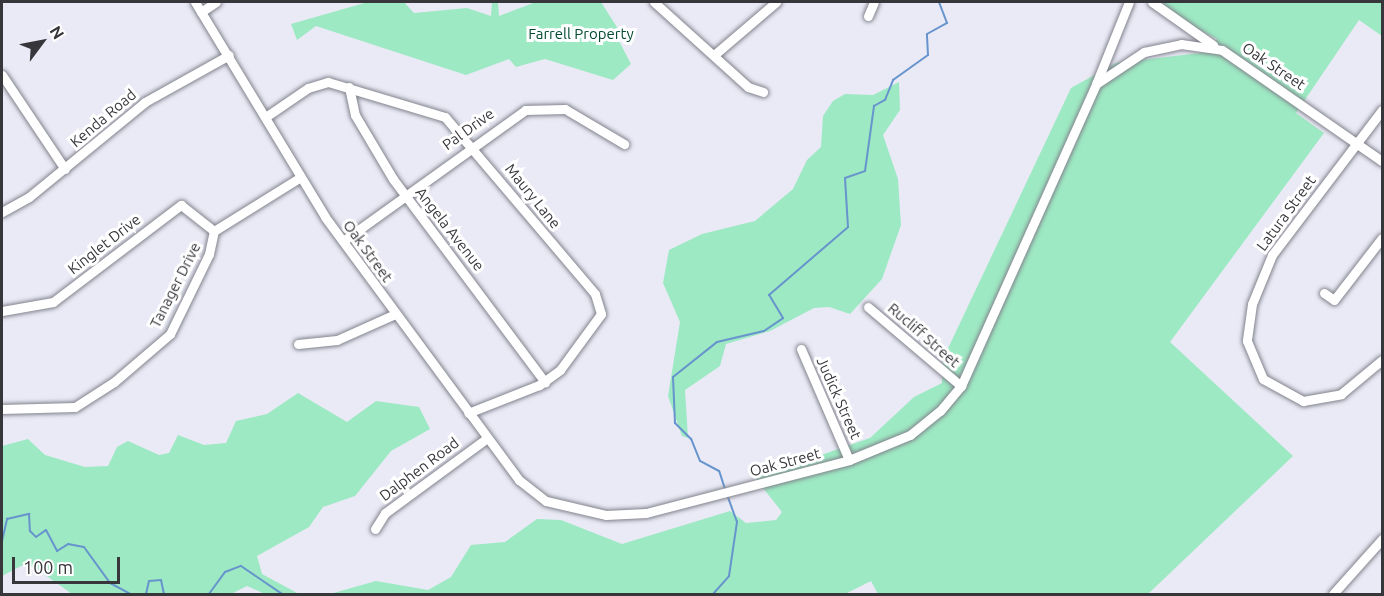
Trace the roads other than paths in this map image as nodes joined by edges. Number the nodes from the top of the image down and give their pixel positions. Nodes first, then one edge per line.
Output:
1 (195, 2) edge
2 (216, 2) edge
3 (654, 2) edge
4 (776, 2) edge
5 (874, 2) edge
6 (1129, 2) edge
7 (1152, 2) edge
8 (201, 12) junction
9 (868, 16) dead end
10 (1221, 50) junction
11 (229, 55) junction
12 (714, 55) junction
13 (2, 75) edge
14 (1096, 84) junction
15 (349, 87) junction
16 (763, 92) dead end
17 (1383, 110) edge
18 (267, 116) junction
19 (1356, 142) junction
20 (624, 144) dead end
21 (472, 145) junction
22 (1383, 161) edge
23 (65, 169) junction
24 (299, 178) junction
25 (404, 196) junction
26 (2, 212) edge
27 (213, 231) junction
28 (1383, 238) edge
29 (343, 241) junction
30 (1324, 293) dead end
31 (868, 307) dead end
32 (2, 311) edge
33 (395, 314) junction
34 (298, 344) dead end
35 (801, 349) dead end
36 (1383, 360) edge
37 (545, 382) junction
38 (961, 386) junction
39 (2, 409) edge
40 (468, 413) junction
41 (487, 438) junction
42 (849, 460) junction
43 (375, 529) dead end
44 (1381, 543) edge
45 (1333, 594) edge

1 - 8 street, Oak Street
2 - 8 street
3 - 12 street
4 - 12 street
5 - 9 street
6 - 14 street
7 - 10 street
8 - 11 street, Oak Street
10 - 14 street, Oak Street
10 - 19 street, Oak Street
11 - 18 street, Oak Street
11 - 23 street, Kenda Road
12 - 16 street
13 - 23 street
14 - 38 street, Oak Street
15 - 18 street, Maury Lane
15 - 21 street, Maury Lane
15 - 25 street, Angela Avenue
17 - 19 street, Latura Street
18 - 24 street, Oak Street
19 - 22 street, Oak Street
19 - 36 street, Latura Street
20 - 21 street, Pal Drive
21 - 25 street, Pal Drive
21 - 37 street, Maury Lane
23 - 26 street, Kenda Road
24 - 27 street, Tanager Drive
24 - 29 street, Oak Street
25 - 29 street, Pal Drive
25 - 37 street, Angela Avenue
27 - 32 street, Kinglet Drive
27 - 39 street, Tanager Drive
28 - 30 street
29 - 33 street, Oak Street
31 - 38 street, Rucliff Street
33 - 34 street
33 - 40 street, Oak Street
35 - 42 street, Judick Street
37 - 40 street, Maury Lane
38 - 42 street, Oak Street
40 - 41 street, Oak Street
41 - 42 street, Oak Street
41 - 43 street, Dalphen Road
44 - 45 street

